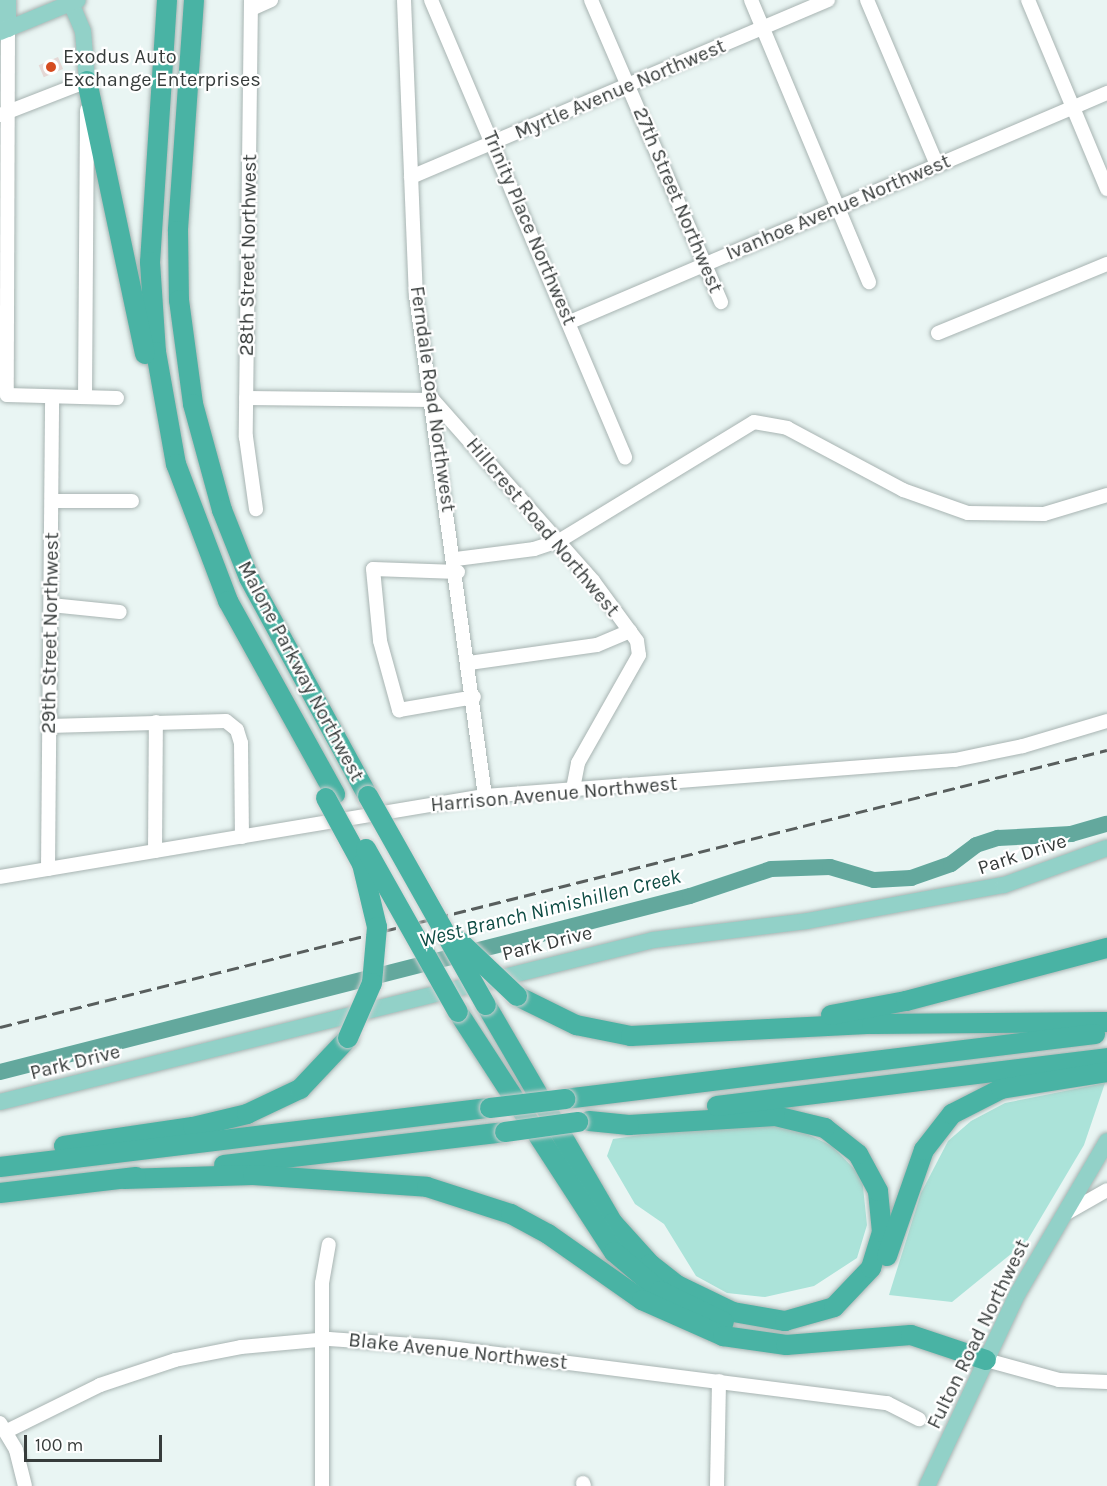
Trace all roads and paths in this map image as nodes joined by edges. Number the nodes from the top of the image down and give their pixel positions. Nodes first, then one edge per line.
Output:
1 (8, 0) edge
2 (167, 0) edge
3 (195, 0) edge
4 (271, 0) edge
5 (404, 0) edge
6 (431, 0) edge
7 (591, 0) edge
8 (751, 0) edge
9 (828, 0) edge
10 (867, 0) edge
11 (1028, 0) edge
12 (75, 1) edge
13 (251, 4) edge
14 (762, 28) junction
15 (4, 31) edge
16 (87, 81) junction
17 (628, 86) junction
18 (1107, 93) edge
19 (1073, 107) junction
20 (3, 114) edge
21 (494, 143) junction
22 (937, 165) junction
23 (411, 177) junction
24 (1107, 189) edge
25 (838, 208) junction
26 (3, 239) edge
27 (1107, 264) edge
28 (705, 265) junction
29 (869, 282) dead end
30 (721, 302) dead end
31 (570, 322) junction
32 (938, 333) dead end
33 (52, 397) junction
34 (86, 397) junction
35 (117, 398) dead end
36 (246, 398) junction
37 (434, 399) junction
38 (626, 458) dead end
39 (176, 464) junction
40 (1107, 495) edge
41 (52, 501) junction
42 (132, 501) dead end
43 (256, 509) dead end
44 (559, 541) junction
45 (457, 566) junction
46 (51, 605) junction
47 (120, 612) dead end
48 (630, 631) junction
49 (469, 663) junction
50 (474, 697) junction
51 (1107, 721) edge
52 (156, 722) junction
53 (49, 726) junction
54 (573, 789) junction
55 (330, 796) junction
56 (485, 796) junction
57 (242, 837) junction
58 (1107, 848) edge
59 (155, 851) junction
60 (48, 869) junction
61 (410, 869) junction
62 (0, 877) edge
63 (1107, 948) edge
64 (1107, 1022) edge
65 (740, 1030) junction
66 (1107, 1033) edge
67 (485, 1056) junction
68 (1107, 1058) edge
69 (1107, 1072) edge
70 (0, 1102) edge
71 (584, 1122) junction
72 (1107, 1141) edge
73 (4, 1161) edge
74 (124, 1179) junction
75 (1107, 1190) edge
76 (4, 1193) edge
77 (1065, 1214) junction
78 (329, 1245) dead end
79 (667, 1312) junction
80 (322, 1339) junction
81 (986, 1360) junction
82 (719, 1381) junction
83 (1107, 1382) edge
84 (919, 1419) dead end
85 (3, 1427) edge
86 (25, 1486) edge
87 (322, 1486) edge
88 (717, 1486) edge
89 (927, 1486) edge

1 - 15 main road
2 - 39 highway, Malone Parkway Northwest
3 - 61 highway, Malone Parkway Northwest, bridge
4 - 13 street
5 - 23 street, Ferndale Road Northwest
6 - 21 street, Trinity Place Northwest
7 - 17 street, 27th Street Northwest
8 - 14 street
9 - 14 street, Myrtle Avenue Northwest
10 - 22 street
11 - 19 street
12 - 15 main road
12 - 16 main road
13 - 36 street, 28th Street Northwest
14 - 17 street, Myrtle Avenue Northwest
14 - 25 street
15 - 20 street
16 - 20 street
16 - 34 street
16 - 39 highway
17 - 21 street, Myrtle Avenue Northwest
17 - 28 street, 27th Street Northwest
18 - 19 street, Ivanhoe Avenue Northwest
19 - 22 street, Ivanhoe Avenue Northwest
19 - 24 street
20 - 26 street
21 - 23 street, Myrtle Avenue Northwest
21 - 31 street, Trinity Place Northwest
22 - 25 street, Ivanhoe Avenue Northwest
23 - 37 street, Ferndale Road Northwest
25 - 28 street, Ivanhoe Avenue Northwest
25 - 29 street
26 - 33 street
27 - 32 street
28 - 30 street, 27th Street Northwest
28 - 31 street, Ivanhoe Avenue Northwest
31 - 38 street, Trinity Place Northwest
33 - 34 street
33 - 41 street, 29th Street Northwest
34 - 35 street
36 - 37 street
36 - 43 street, 28th Street Northwest
37 - 44 street, Hillcrest Road Northwest
37 - 45 street, Ferndale Road Northwest
39 - 55 highway, Malone Parkway Northwest
40 - 44 street
41 - 42 street
41 - 46 street, 29th Street Northwest
44 - 45 street
44 - 48 street, Hillcrest Road Northwest
45 - 49 street, Ferndale Road Northwest
45 - 50 street
46 - 47 street
46 - 53 street, 29th Street Northwest
48 - 49 street
48 - 54 street, Hillcrest Road Northwest
49 - 50 street, Ferndale Road Northwest
50 - 56 street, Ferndale Road Northwest
51 - 54 street, Harrison Avenue Northwest
52 - 53 street
52 - 57 street
52 - 59 street
53 - 60 street, 29th Street Northwest
54 - 56 street, Harrison Avenue Northwest
55 - 67 highway, bridge
55 - 73 highway, bridge
56 - 57 street, Harrison Avenue Northwest
57 - 59 street, Harrison Avenue Northwest
58 - 70 main road, Park Drive
59 - 60 street, Harrison Avenue Northwest
60 - 62 street, Harrison Avenue Northwest
61 - 65 highway, bridge
61 - 71 highway, bridge
63 - 65 highway
64 - 65 highway
66 - 73 highway, bridge
67 - 69 highway
67 - 79 highway
68 - 71 highway
71 - 74 highway, bridge
72 - 77 main road, Fulton Road Northwest
74 - 76 highway
74 - 79 highway
75 - 77 street
77 - 81 main road, Fulton Road Northwest
78 - 80 street
79 - 81 highway
80 - 82 street, Blake Avenue Northwest
80 - 85 street, Blake Avenue Northwest
80 - 87 street
81 - 83 street
81 - 89 main road, Fulton Road Northwest
82 - 84 street, Blake Avenue Northwest
82 - 88 street
85 - 86 street

